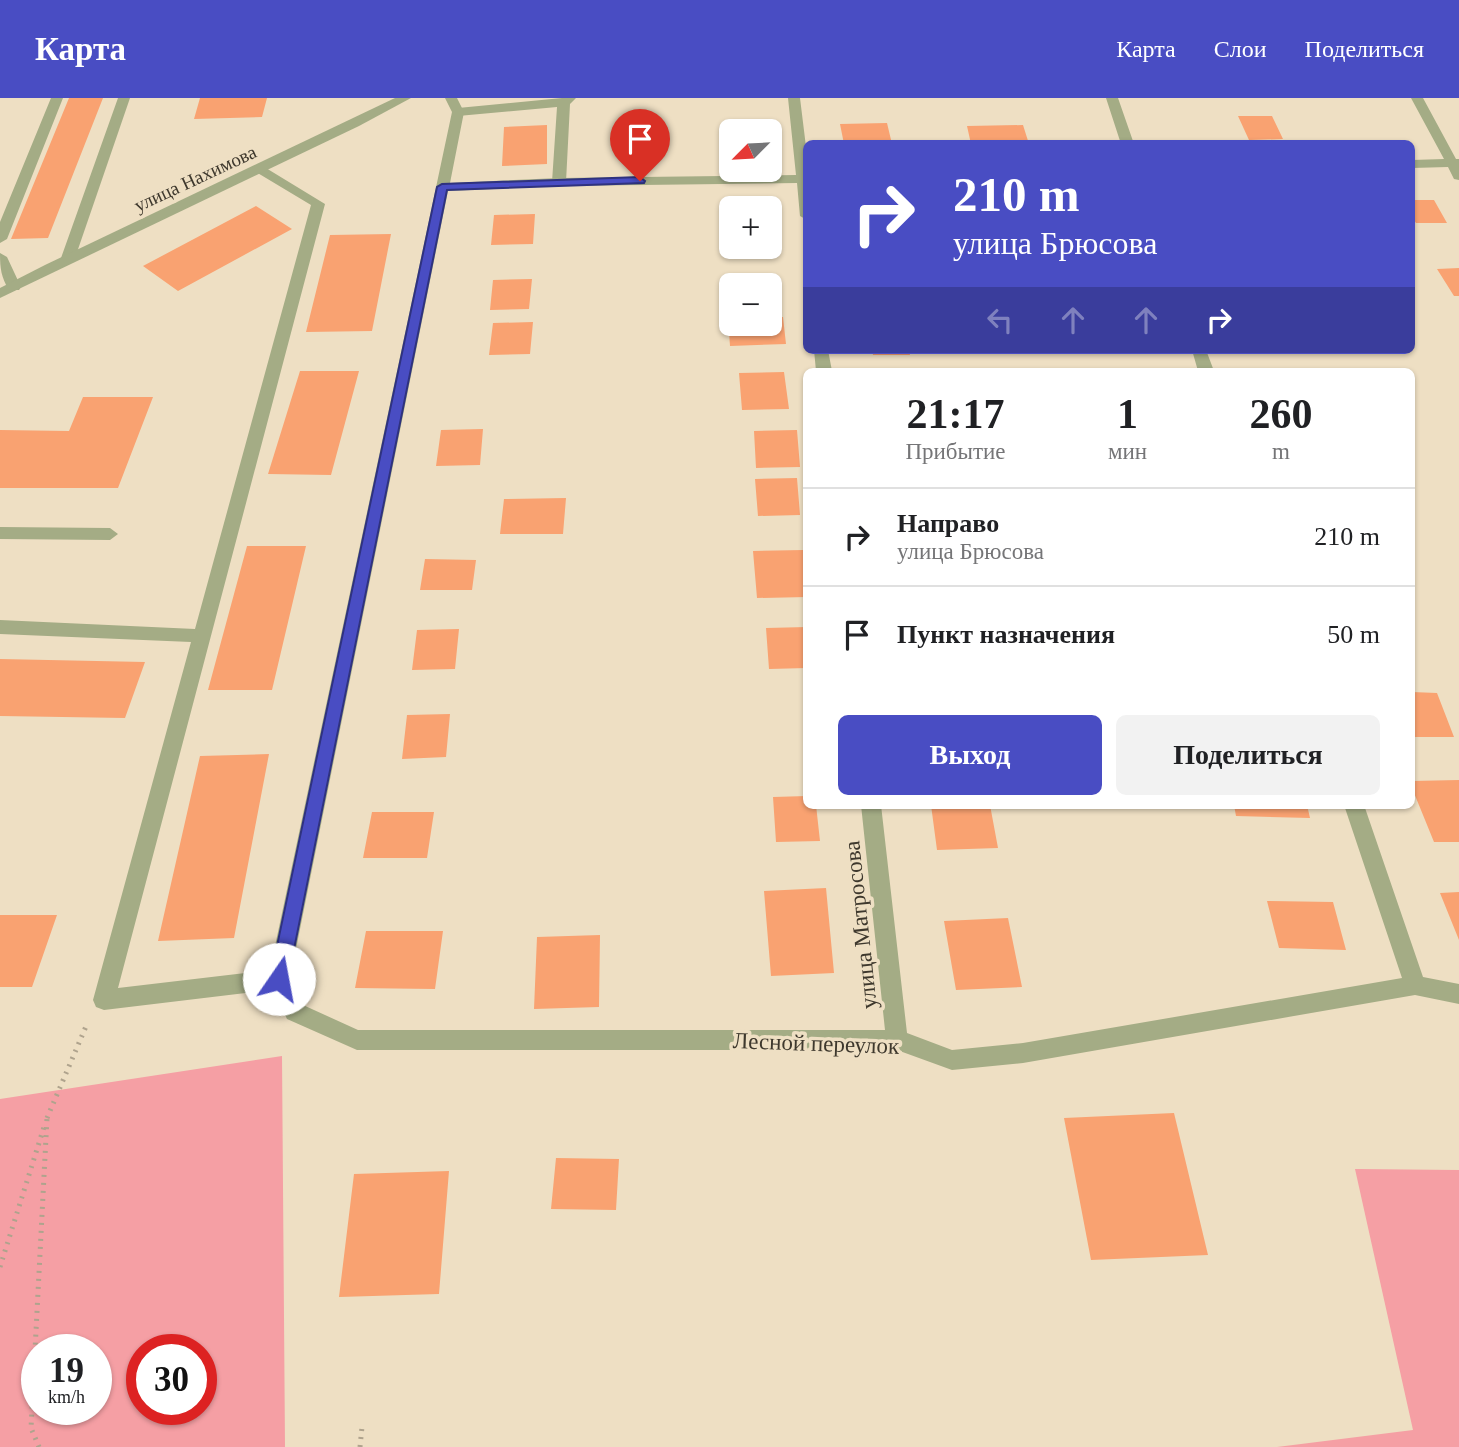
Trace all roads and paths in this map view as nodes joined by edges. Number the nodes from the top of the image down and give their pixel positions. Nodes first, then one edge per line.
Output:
1 (57, 98) edge
2 (124, 98) edge
3 (405, 98) edge
4 (794, 98) edge
5 (1112, 98) edge
6 (1417, 98) edge
7 (567, 101) edge
8 (454, 105) edge
9 (1127, 140) edge
10 (1455, 163) edge
11 (803, 164) edge
12 (1415, 164) edge
13 (261, 169) junction
14 (1459, 176) edge
15 (803, 179) edge
16 (559, 182) junction
17 (442, 187) junction
18 (0, 239) edge
19 (0, 257) edge
20 (68, 258) junction
21 (14, 286) junction
22 (0, 294) edge
23 (0, 533) edge
24 (110, 534) dead end
25 (0, 627) edge
26 (202, 636) junction
27 (871, 809) edge
28 (1355, 809) edge
29 (279, 979) junction
30 (1415, 985) junction
31 (1459, 994) edge
32 (104, 1000) junction
33 (897, 1040) junction
34 (47, 1118) junction
35 (0, 1267) edge
36 (362, 1427) dead end
37 (39, 1447) edge
38 (360, 1447) edge

1 - 18 street
2 - 20 street
3 - 13 street, улица Нахимова
4 - 11 street
5 - 9 street
6 - 10 street
7 - 8 street
7 - 16 street
8 - 17 street
10 - 12 street
10 - 14 street
13 - 20 street, улица Нахимова
13 - 26 street
15 - 16 street
16 - 17 street
17 - 29 street
19 - 21 street
20 - 21 street, улица Нахимова
21 - 22 street, улица Нахимова
23 - 24 street
25 - 26 street
26 - 32 street
27 - 33 street, улица Матросова
28 - 30 street
29 - 32 street
29 - 33 street, Лесной переулок
30 - 31 street, Лесной переулок
30 - 33 street, Лесной переулок
32 - 34 path
34 - 35 path
34 - 37 path
36 - 38 path

